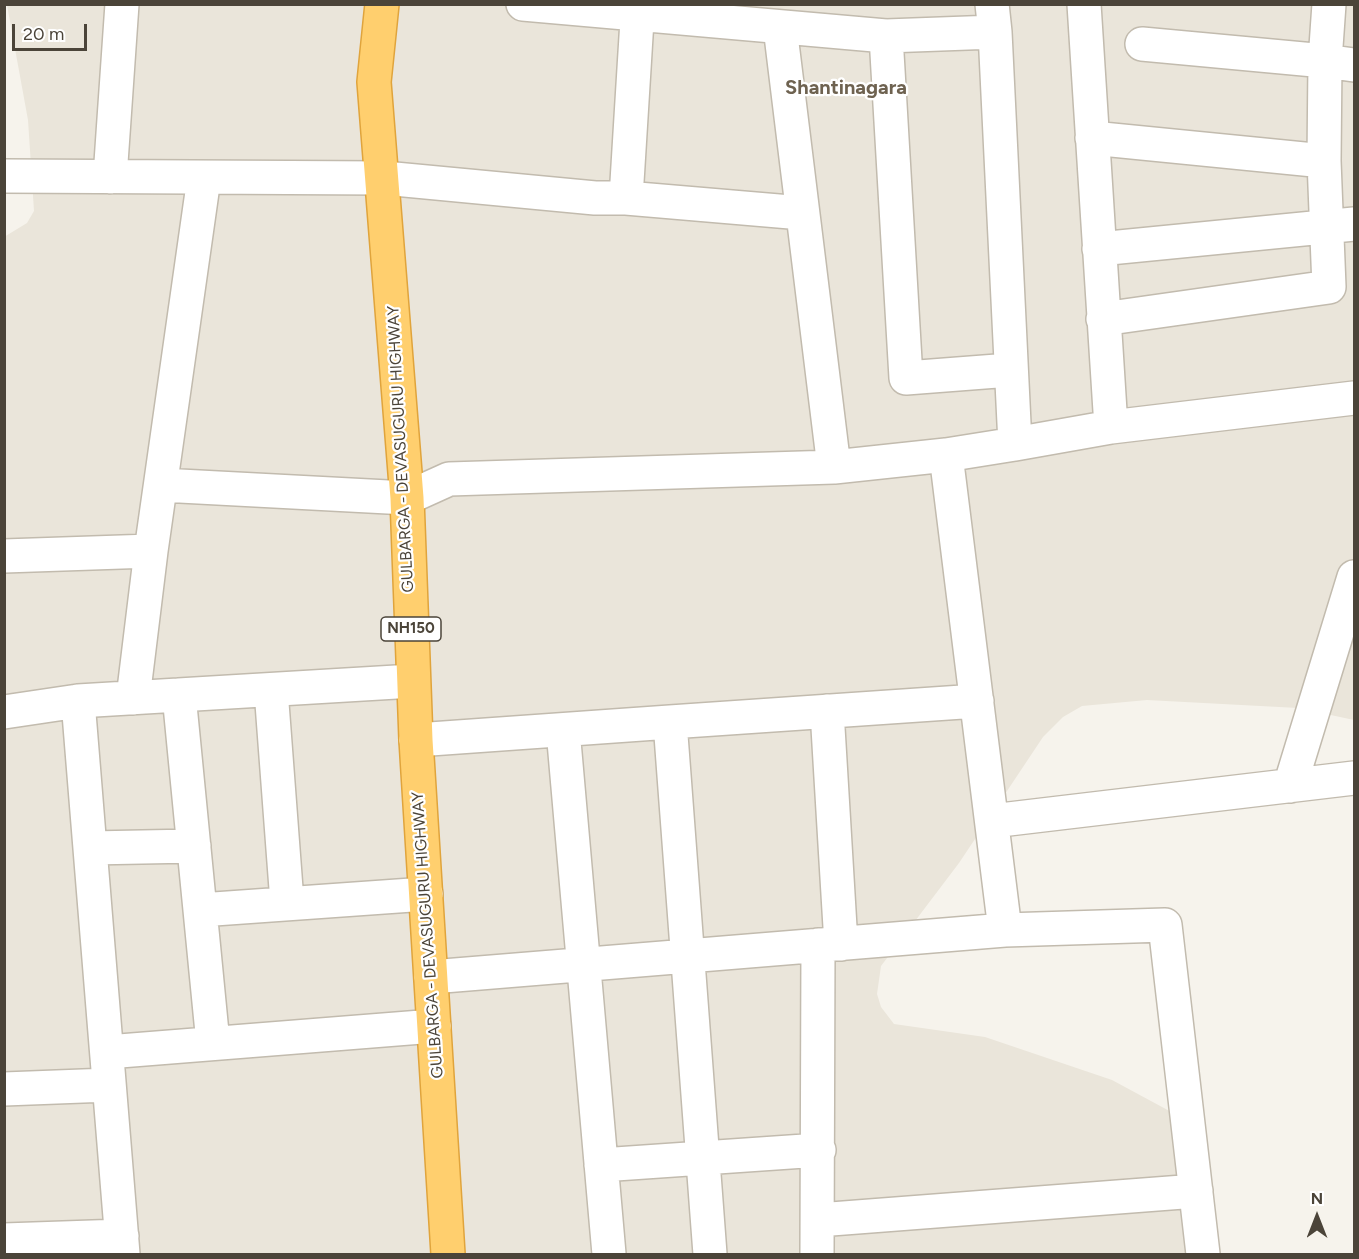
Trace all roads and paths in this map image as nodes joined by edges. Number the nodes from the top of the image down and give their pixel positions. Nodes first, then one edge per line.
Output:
1 (122, 4) edge
2 (382, 4) edge
3 (523, 4) edge
4 (1084, 4) edge
5 (1329, 4) edge
6 (637, 9) edge
7 (994, 18) edge
8 (780, 27) junction
9 (886, 36) junction
10 (1142, 44) dead end
11 (1340, 63) edge
12 (1092, 138) junction
13 (1324, 161) junction
14 (4, 176) edge
15 (110, 177) junction
16 (204, 178) junction
17 (384, 178) junction
18 (626, 198) junction
19 (802, 213) junction
20 (1340, 226) edge
21 (1098, 249) junction
22 (1342, 286) edge
23 (1102, 319) junction
24 (1010, 370) junction
25 (1354, 398) edge
26 (1111, 426) junction
27 (1015, 444) junction
28 (946, 455) junction
29 (834, 467) junction
30 (161, 485) junction
31 (407, 498) junction
32 (151, 551) junction
33 (4, 556) edge
34 (1354, 577) edge
35 (413, 681) junction
36 (271, 690) junction
37 (179, 695) junction
38 (134, 698) junction
39 (78, 701) junction
40 (977, 701) junction
41 (827, 711) junction
42 (4, 712) edge
43 (670, 722) junction
44 (563, 730) junction
45 (416, 740) junction
46 (1354, 778) edge
47 (1290, 786) junction
48 (992, 821) junction
49 (194, 846) junction
50 (90, 848) junction
51 (426, 894) junction
52 (287, 902) junction
53 (200, 910) junction
54 (1005, 930) junction
55 (830, 944) junction
56 (688, 956) junction
57 (583, 964) junction
58 (431, 977) junction
59 (434, 1026) junction
60 (213, 1043) junction
61 (107, 1052) junction
62 (109, 1085) junction
63 (4, 1089) edge
64 (819, 1150) junction
65 (703, 1157) junction
66 (601, 1165) junction
67 (1196, 1191) junction
68 (818, 1220) junction
69 (4, 1240) edge
70 (123, 1245) edge
71 (448, 1254) edge
72 (609, 1254) edge
73 (710, 1254) edge
74 (817, 1254) edge
75 (1203, 1254) edge

1 - 15 street
2 - 17 highway, GULBARGA - DEVASUGURU HIGHWAY / NH150
3 - 6 street
4 - 12 street
5 - 11 street
6 - 8 street
6 - 18 street
7 - 9 street
7 - 24 street
8 - 9 street
8 - 19 street
9 - 24 street
10 - 11 street
11 - 13 street
12 - 13 street
12 - 21 street
13 - 20 street
14 - 15 street
15 - 16 street
16 - 17 street
16 - 30 street
17 - 18 street
17 - 31 highway, GULBARGA - DEVASUGURU HIGHWAY / NH150
18 - 19 street
19 - 29 street
20 - 21 street
20 - 22 street
21 - 23 street
22 - 23 street
23 - 26 street
24 - 27 street
25 - 26 street
26 - 27 street
27 - 28 street
28 - 29 street
28 - 40 street
29 - 31 street
30 - 31 street
30 - 32 street
31 - 35 highway, GULBARGA - DEVASUGURU HIGHWAY / NH150
32 - 33 street
32 - 38 street
34 - 47 street
35 - 36 street
35 - 45 highway, GULBARGA - DEVASUGURU HIGHWAY / NH150
36 - 37 street
36 - 52 street
37 - 38 street
37 - 49 street
38 - 39 street
39 - 42 street
39 - 50 street
40 - 41 street
40 - 48 street
41 - 43 street
41 - 55 street
43 - 44 street
43 - 56 street
44 - 45 street
44 - 57 street
45 - 51 highway, GULBARGA - DEVASUGURU HIGHWAY / NH150
46 - 47 street
47 - 48 street
48 - 54 street
49 - 50 street
49 - 53 street
50 - 61 street
51 - 52 street
51 - 58 highway, GULBARGA - DEVASUGURU HIGHWAY / NH150
52 - 53 street
53 - 60 street
54 - 55 street
54 - 67 street
55 - 56 street
55 - 64 street
56 - 57 street
56 - 65 street
57 - 58 street
57 - 66 street
58 - 59 highway, GULBARGA - DEVASUGURU HIGHWAY / NH150
59 - 60 street
59 - 71 highway, GULBARGA - DEVASUGURU HIGHWAY / NH150
60 - 61 street
61 - 62 street
62 - 63 street
62 - 70 street
64 - 65 street
64 - 68 street
65 - 66 street
65 - 73 street
66 - 72 street
67 - 68 street
67 - 75 street
68 - 74 street
69 - 70 street

